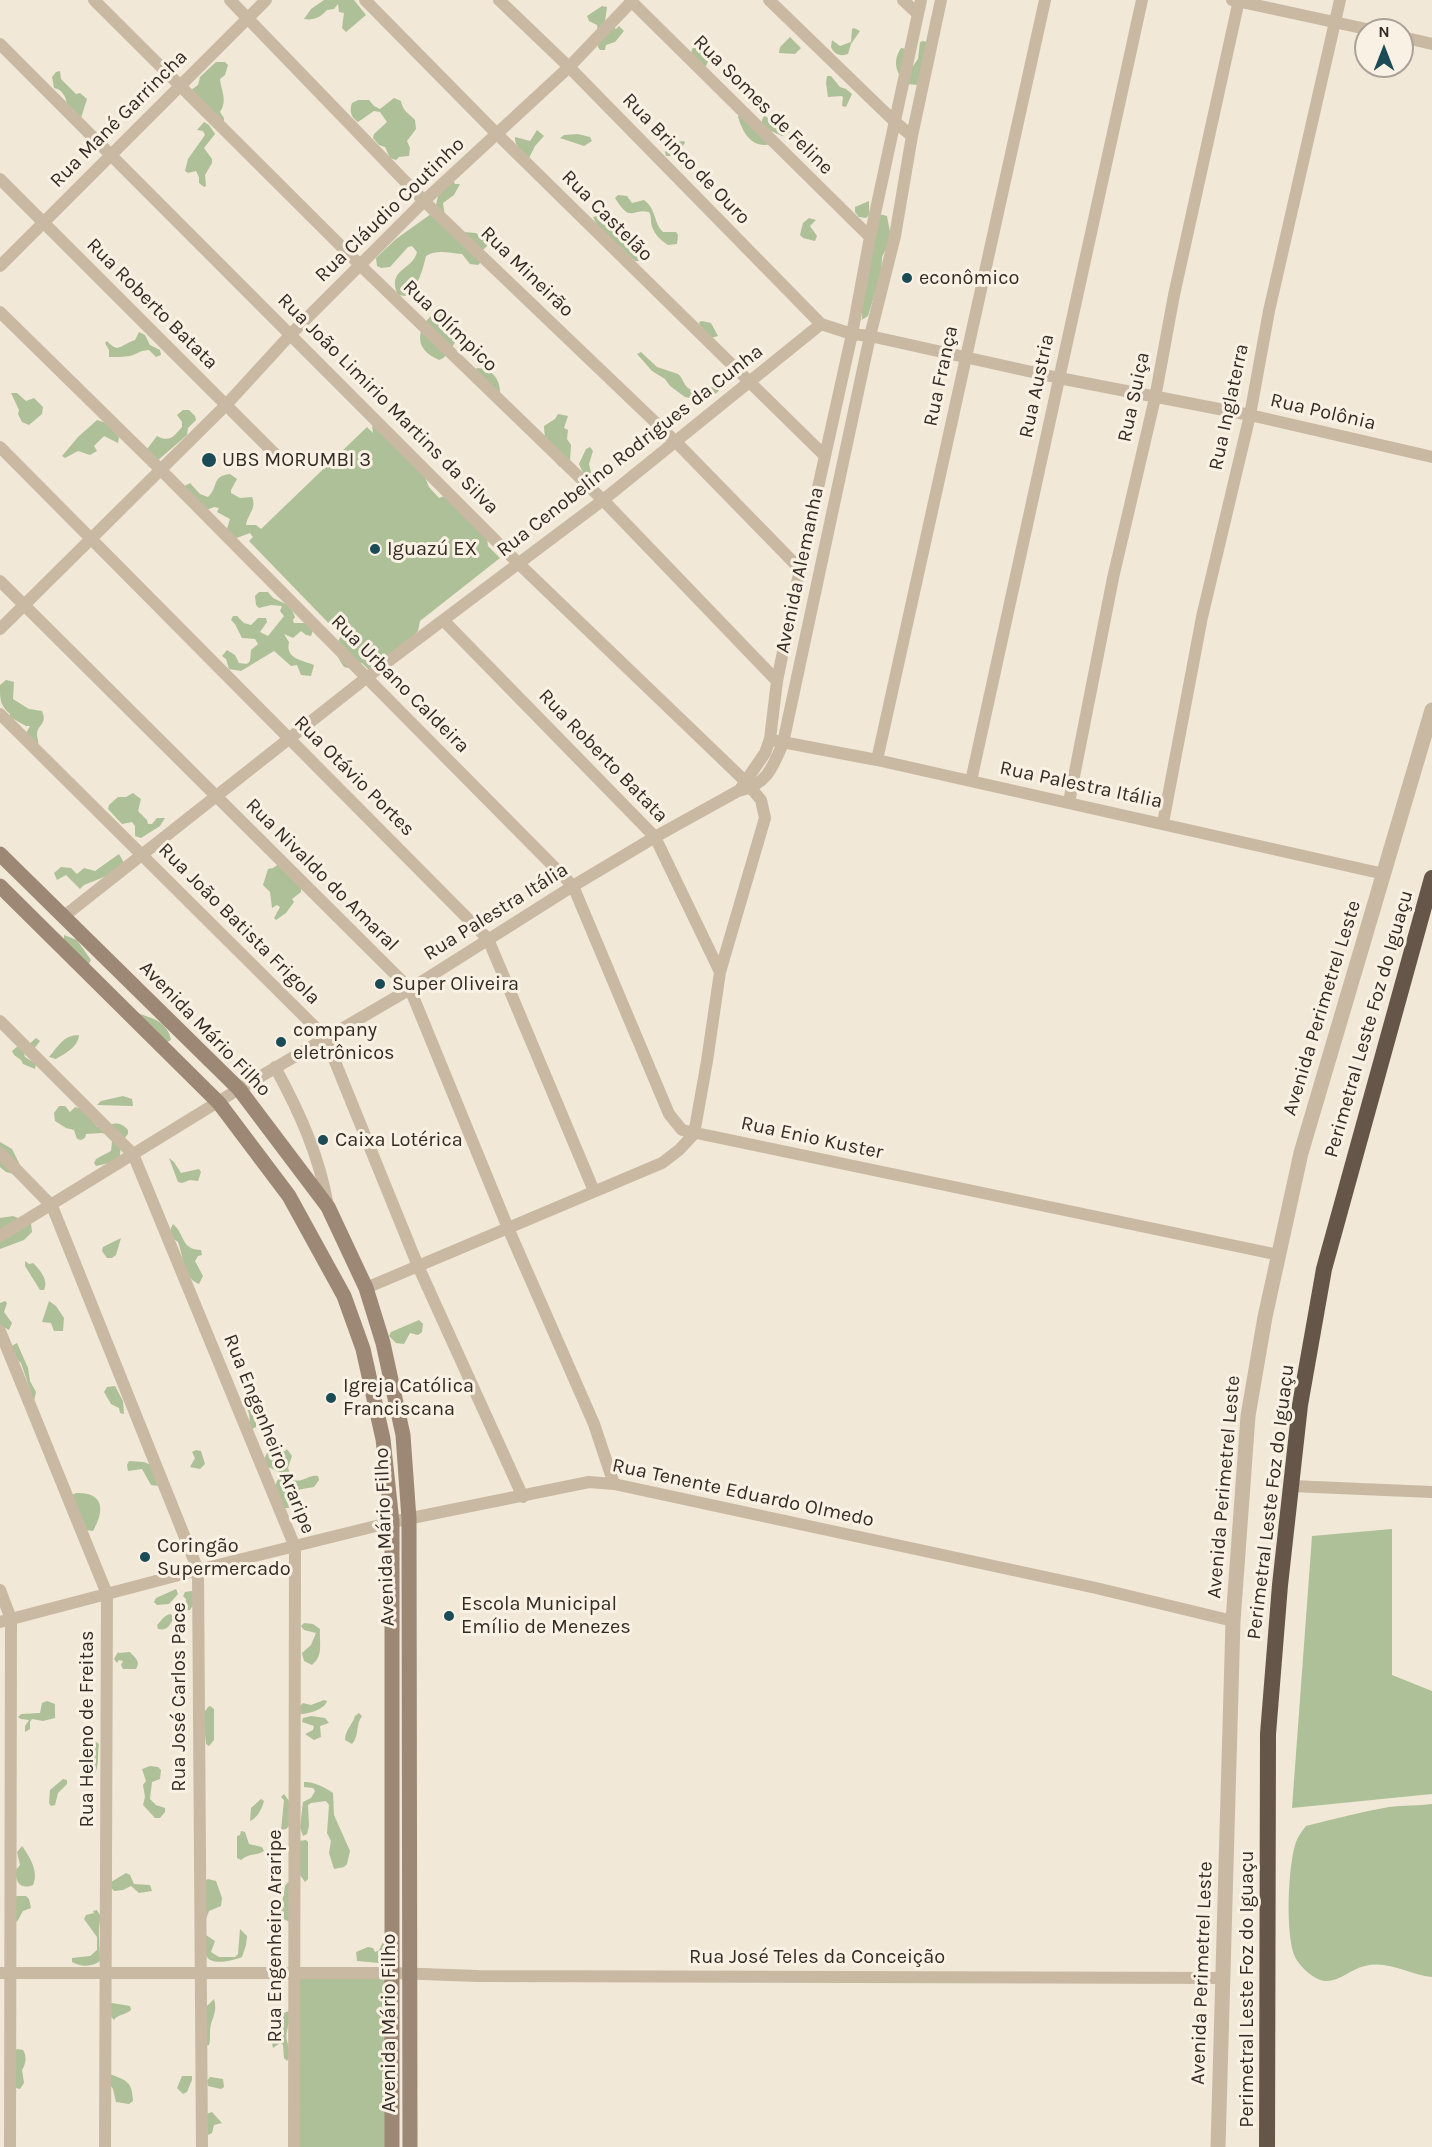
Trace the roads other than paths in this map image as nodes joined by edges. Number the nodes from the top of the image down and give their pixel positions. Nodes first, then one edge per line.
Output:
1 (94, 0) edge
2 (230, 0) edge
3 (266, 0) edge
4 (365, 0) edge
5 (499, 0) edge
6 (769, 0) edge
7 (903, 0) edge
8 (921, 0) edge
9 (941, 0) edge
10 (1044, 0) edge
11 (1142, 0) edge
12 (1340, 0) edge
13 (631, 1) edge
14 (1236, 1) edge
15 (918, 14) junction
16 (248, 18) junction
17 (1336, 22) junction
18 (1354, 26) edge
19 (1414, 40) edge
20 (0, 44) edge
21 (1432, 44) edge
22 (569, 67) junction
23 (180, 86) junction
24 (895, 122) junction
25 (497, 135) junction
26 (912, 136) junction
27 (111, 155) junction
28 (0, 179) edge
29 (424, 201) junction
30 (43, 222) junction
31 (870, 237) junction
32 (360, 265) junction
33 (0, 266) edge
34 (0, 312) edge
35 (821, 324) junction
36 (291, 334) junction
37 (852, 334) junction
38 (870, 336) junction
39 (965, 358) junction
40 (1059, 378) junction
41 (750, 384) junction
42 (1155, 398) junction
43 (226, 405) junction
44 (1250, 415) junction
45 (677, 443) junction
46 (0, 447) edge
47 (277, 456) dead end
48 (825, 456) junction
49 (1432, 457) edge
50 (160, 469) junction
51 (603, 500) junction
52 (90, 538) junction
53 (518, 563) junction
54 (800, 569) junction
55 (0, 581) edge
56 (24, 605) junction
57 (444, 621) junction
58 (0, 629) edge
59 (366, 678) junction
60 (777, 681) junction
61 (1432, 710) edge
62 (0, 714) edge
63 (290, 738) junction
64 (770, 739) junction
65 (783, 743) junction
66 (877, 760) junction
67 (971, 781) junction
68 (745, 787) junction
69 (216, 796) junction
70 (1069, 802) junction
71 (1163, 823) junction
72 (655, 837) junction
73 (0, 854) edge
74 (141, 855) junction
75 (1384, 874) junction
76 (1432, 878) edge
77 (0, 886) edge
78 (573, 886) junction
79 (63, 917) junction
80 (488, 939) junction
81 (720, 972) junction
82 (410, 989) junction
83 (0, 1021) edge
84 (325, 1037) junction
85 (275, 1067) junction
86 (239, 1089) junction
87 (219, 1103) junction
88 (694, 1134) junction
89 (0, 1153) edge
90 (133, 1154) junction
91 (594, 1191) junction
92 (52, 1206) junction
93 (328, 1207) junction
94 (508, 1228) junction
95 (0, 1236) edge
96 (1280, 1255) junction
97 (418, 1266) junction
98 (366, 1288) junction
99 (0, 1331) edge
100 (614, 1484) junction
101 (1291, 1486) junction
102 (1432, 1492) edge
103 (523, 1497) junction
104 (409, 1519) junction
105 (392, 1522) junction
106 (295, 1547) junction
107 (198, 1570) junction
108 (0, 1590) edge
109 (107, 1594) junction
110 (6, 1621) edge
111 (1233, 1621) junction
112 (5, 1973) edge
113 (106, 1973) junction
114 (201, 1973) junction
115 (294, 1973) junction
116 (394, 1973) junction
117 (410, 1974) junction
118 (1224, 1978) junction
119 (10, 2147) edge
120 (105, 2147) edge
121 (202, 2147) edge
122 (294, 2147) edge
123 (392, 2147) edge
124 (410, 2147) edge
125 (1218, 2147) edge
126 (1268, 2147) edge

1 - 23 street, Rua Olímpico
2 - 16 street, Rua Mineirão
3 - 16 street, Rua Mané Garrincha
4 - 25 street, Rua Castelão
5 - 22 street, Rua Brinco de Ouro
6 - 24 street
7 - 15 street
8 - 15 street, Avenida Alemanha
9 - 26 street, Avenida Alemanha
10 - 39 street, Rua França
11 - 40 street, Rua Austria
12 - 17 street, Rua Inglaterra
13 - 22 street, Rua Cláudio Coutinho
13 - 31 street, Rua Somes de Feline
14 - 17 street
14 - 42 street, Rua Suiça
15 - 24 street, Avenida Alemanha
16 - 23 street, Rua Mané Garrincha
16 - 29 street, Rua Mineirão
17 - 18 street
17 - 44 street, Rua Inglaterra
19 - 21 street
20 - 27 street, Rua João Limirio Martins da Silva
22 - 25 street, Rua Cláudio Coutinho
22 - 35 street, Rua Brinco de Ouro
23 - 27 street, Rua Mané Garrincha
23 - 32 street, Rua Olímpico
24 - 26 street
24 - 31 street, Avenida Alemanha
25 - 29 street, Rua Cláudio Coutinho
25 - 41 street, Rua Castelão
26 - 38 street, Avenida Alemanha
27 - 30 street, Rua Mané Garrincha
27 - 36 street, Rua João Limirio Martins da Silva
28 - 30 street, Rua Roberto Batata
29 - 32 street, Rua Cláudio Coutinho
29 - 45 street, Rua Mineirão
30 - 33 street, Rua Mané Garrincha
30 - 43 street, Rua Roberto Batata
31 - 37 street, Avenida Alemanha
32 - 36 street, Rua Cláudio Coutinho
32 - 51 street, Rua Olímpico
34 - 50 street, Rua Urbano Caldeira
35 - 37 street, Rua Brinco de Ouro
35 - 41 street, Rua Cenobelino Rodrigues da Cunha
36 - 43 street, Rua Cláudio Coutinho
36 - 53 street, Rua João Limirio Martins da Silva
37 - 38 street, Rua Polônia
37 - 48 street, Avenida Alemanha
38 - 39 street, Rua Polônia
38 - 65 street, Avenida Alemanha
39 - 40 street, Rua Polônia
39 - 66 street, Rua França
40 - 42 street, Rua Polônia
40 - 67 street, Rua Austria
41 - 45 street, Rua Cenobelino Rodrigues da Cunha
41 - 48 street, Rua Castelão
42 - 44 street, Rua Polônia
42 - 70 street, Rua Suiça
43 - 47 street, Rua Roberto Batata
43 - 50 street, Rua Cláudio Coutinho
44 - 49 street, Rua Polônia
44 - 71 street, Rua Inglaterra
45 - 51 street, Rua Cenobelino Rodrigues da Cunha
45 - 54 street, Rua Mineirão
46 - 52 street, Rua Otávio Portes
48 - 54 street, Avenida Alemanha
50 - 52 street, Rua Cláudio Coutinho
50 - 59 street, Rua Urbano Caldeira
51 - 53 street, Rua Cenobelino Rodrigues da Cunha
51 - 60 street, Rua Olímpico
52 - 56 street, Rua Cláudio Coutinho
52 - 63 street, Rua Otávio Portes
53 - 57 street, Rua Cenobelino Rodrigues da Cunha
53 - 68 street, Rua João Limirio Martins da Silva
54 - 60 street, Avenida Alemanha
55 - 56 street, Rua Nivaldo do Amaral
56 - 58 street, Rua Cláudio Coutinho
56 - 69 street, Rua Nivaldo do Amaral
57 - 59 street, Rua Cenobelino Rodrigues da Cunha
57 - 72 street, Rua Roberto Batata
59 - 63 street, Rua Cenobelino Rodrigues da Cunha
59 - 78 street, Rua Urbano Caldeira
60 - 64 street, Avenida Alemanha
61 - 75 street, Avenida Perimetrel Leste
62 - 74 street, Rua João Batista Frigola
63 - 69 street, Rua Cenobelino Rodrigues da Cunha
63 - 80 street, Rua Otávio Portes
64 - 65 street, Rua Palestra Itália
64 - 68 street, Avenida Alemanha
65 - 66 street, Rua Palestra Itália
65 - 68 street, Avenida Alemanha
66 - 67 street, Rua Palestra Itália
67 - 70 street, Rua Palestra Itália
68 - 72 street, Rua Palestra Itália
68 - 81 street
69 - 74 street, Rua Cenobelino Rodrigues da Cunha
69 - 82 street, Rua Nivaldo do Amaral
70 - 71 street, Rua Palestra Itália
71 - 75 street, Rua Palestra Itália
72 - 78 street, Rua Palestra Itália
72 - 81 street, Rua Roberto Batata
73 - 79 main road, Avenida Mário Filho
74 - 79 street, Rua Cenobelino Rodrigues da Cunha
74 - 84 street, Rua João Batista Frigola
75 - 96 street, Avenida Perimetrel Leste
76 - 101 highway, Perimetral Leste Foz do Iguaçu
77 - 87 main road, Avenida Mário Filho
78 - 80 street, Rua Palestra Itália
78 - 88 street, Rua Urbano Caldeira
79 - 86 main road, Avenida Mário Filho
80 - 82 street, Rua Palestra Itália
80 - 91 street, Rua Otávio Portes
81 - 88 street
82 - 84 street, Rua Palestra Itália
82 - 94 street, Rua Nivaldo do Amaral
83 - 90 street, Rua Engenheiro Araripe
84 - 85 street, Rua Palestra Itália
84 - 97 street, Rua João Batista Frigola
85 - 86 street, Rua Palestra Itália
85 - 93 street
86 - 87 street, Rua Palestra Itália
86 - 93 main road, Avenida Mário Filho
87 - 90 street, Rua Palestra Itália
87 - 105 main road, Avenida Mário Filho
88 - 91 street
88 - 96 street, Rua Enio Kuster
89 - 92 street, Rua José Carlos Pace
90 - 92 street, Rua Palestra Itália
90 - 106 street, Rua Engenheiro Araripe
91 - 94 street
92 - 95 street, Rua Palestra Itália
92 - 107 street, Rua José Carlos Pace
93 - 98 main road, Avenida Mário Filho
94 - 97 street
94 - 100 street, Rua Nivaldo do Amaral
96 - 111 street, Avenida Perimetrel Leste
97 - 98 street
97 - 103 street, Rua João Batista Frigola
98 - 104 main road, Avenida Mário Filho
99 - 109 street, Rua Heleno de Freitas
100 - 103 street, Rua Tenente Eduardo Olmedo
100 - 111 street, Rua Tenente Eduardo Olmedo
101 - 102 street
101 - 126 highway, Perimetral Leste Foz do Iguaçu
103 - 104 street, Rua Tenente Eduardo Olmedo
104 - 105 street, Rua Tenente Eduardo Olmedo
104 - 117 main road, Avenida Mário Filho
105 - 106 street, Rua Tenente Eduardo Olmedo
105 - 116 main road, Avenida Mário Filho
106 - 107 street, Rua Tenente Eduardo Olmedo
106 - 115 street, Rua Engenheiro Araripe
107 - 109 street, Rua Tenente Eduardo Olmedo
107 - 114 street, Rua José Carlos Pace
108 - 110 street
109 - 110 street, Rua Tenente Eduardo Olmedo
109 - 113 street, Rua Heleno de Freitas
110 - 112 street
111 - 118 street, Avenida Perimetrel Leste
112 - 113 street
112 - 119 street
113 - 114 street
113 - 120 street, Rua Heleno de Freitas
114 - 115 street
114 - 121 street, Rua José Carlos Pace
115 - 116 street
115 - 122 street, Rua Engenheiro Araripe
116 - 117 street, Rua José Teles da Conceição
116 - 123 main road, Avenida Mário Filho
117 - 118 street, Rua José Teles da Conceição
117 - 124 main road, Avenida Mário Filho
118 - 125 street, Avenida Perimetrel Leste

